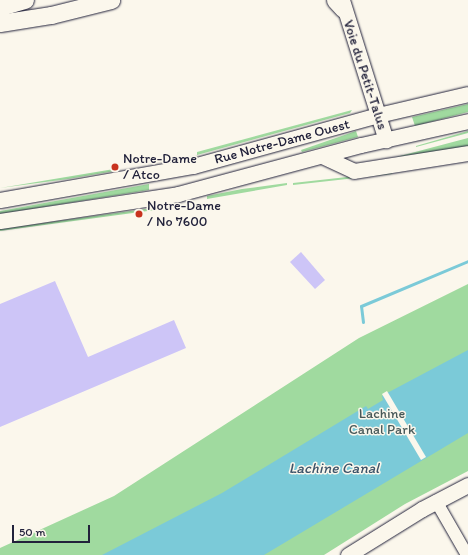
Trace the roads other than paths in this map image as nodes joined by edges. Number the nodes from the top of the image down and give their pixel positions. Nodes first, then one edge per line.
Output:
1 (25, 0) edge
2 (111, 0) edge
3 (340, 3) edge
4 (0, 7) edge
5 (0, 23) edge
6 (468, 94) edge
7 (378, 115) junction
8 (468, 121) edge
9 (386, 140) junction
10 (468, 153) edge
11 (322, 156) junction
12 (0, 200) edge
13 (0, 221) edge
14 (468, 485) edge
15 (436, 501) junction
16 (348, 555) edge
17 (467, 555) edge

1 - 4 highway
2 - 5 highway
3 - 7 main road, Voie du Petit-Talus
6 - 7 main road, Rue Notre-Dame Ouest
7 - 9 main road, Voie du Petit-Talus
7 - 12 main road, Rue Notre-Dame Ouest
8 - 9 main road, Rue Notre-Dame Ouest
9 - 11 main road, Rue Notre-Dame Ouest
10 - 11 main road
11 - 13 main road, Rue Notre-Dame Ouest
14 - 15 main road
15 - 16 main road
15 - 17 street

